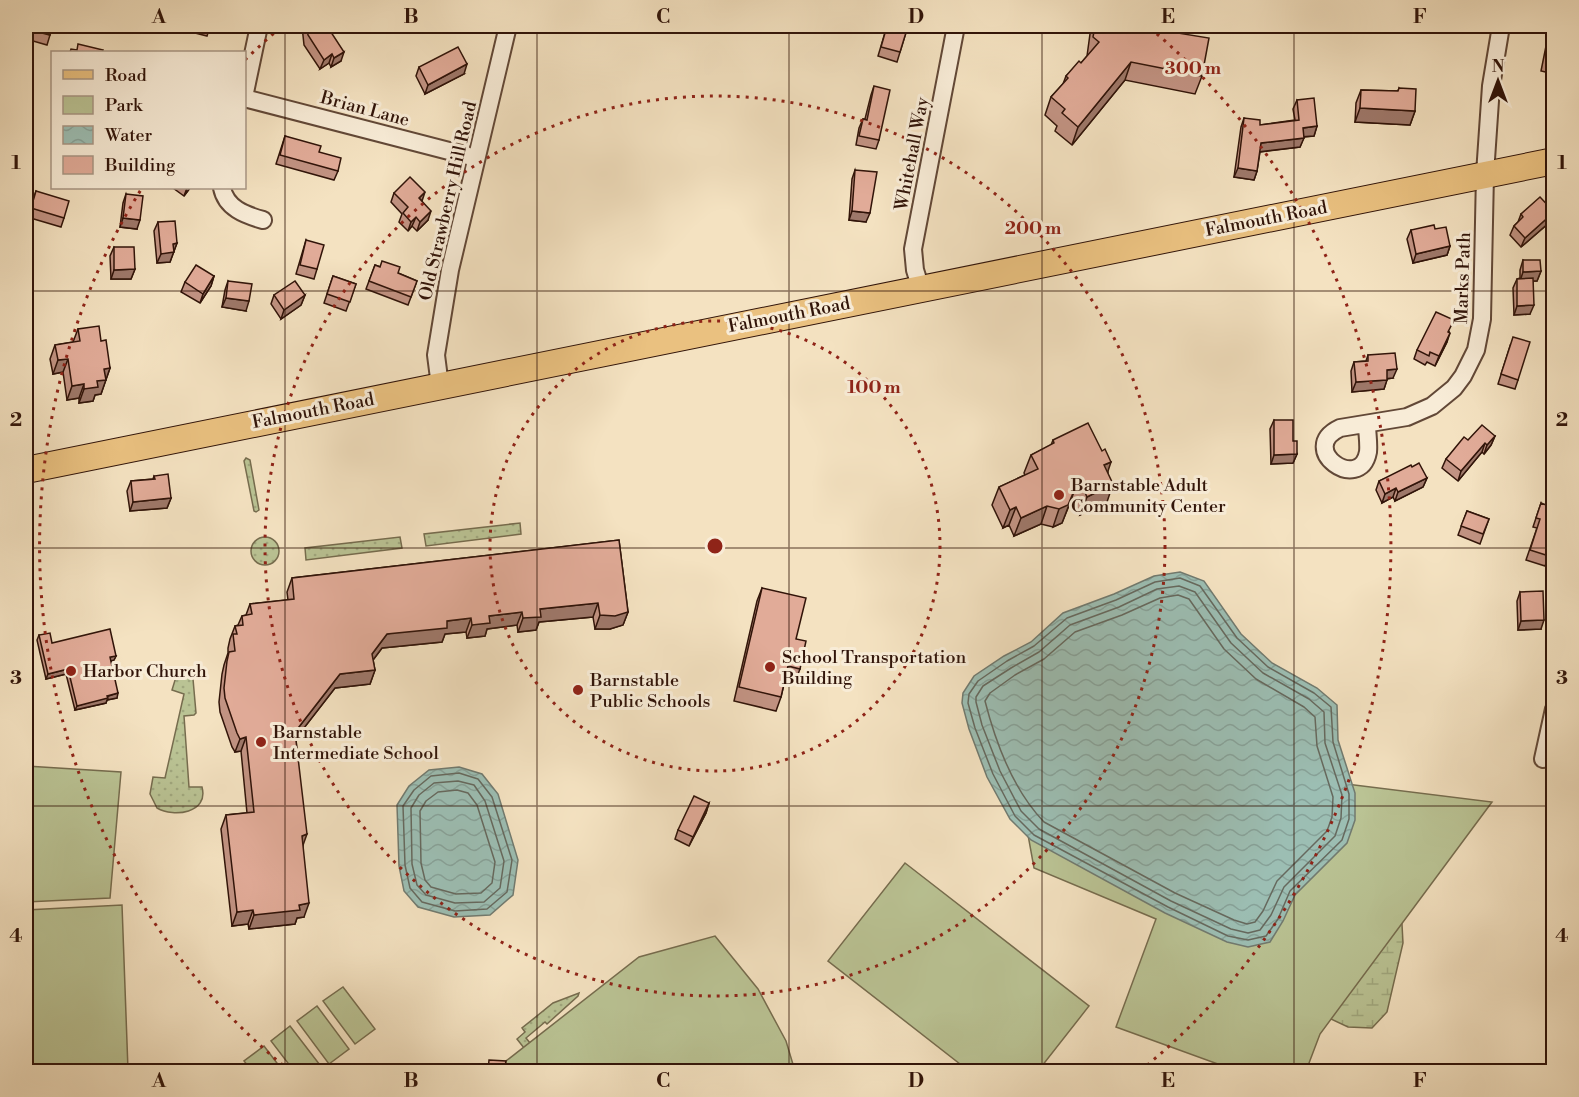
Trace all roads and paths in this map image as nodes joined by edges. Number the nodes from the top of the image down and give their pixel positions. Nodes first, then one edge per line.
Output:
1 (259, 26) edge
2 (508, 26) edge
3 (956, 26) edge
4 (1501, 26) edge
5 (246, 88) edge
6 (246, 98) edge
7 (476, 158) junction
8 (1554, 161) edge
9 (1485, 174) junction
10 (222, 189) edge
11 (263, 220) dead end
12 (921, 288) junction
13 (440, 386) junction
14 (1367, 424) dead end
15 (26, 470) edge
16 (1554, 709) edge
17 (1543, 759) dead end

1 - 5 street
2 - 7 street, Old Strawberry Hill Road
3 - 12 street, Whitehall Way
4 - 9 street, Marks Path
6 - 7 street, Brian Lane
7 - 13 street, Old Strawberry Hill Road
8 - 9 main road, Falmouth Road
9 - 12 main road, Falmouth Road
9 - 14 street, Marks Path
10 - 11 street
12 - 13 main road, Falmouth Road
13 - 15 main road, Falmouth Road
16 - 17 street

